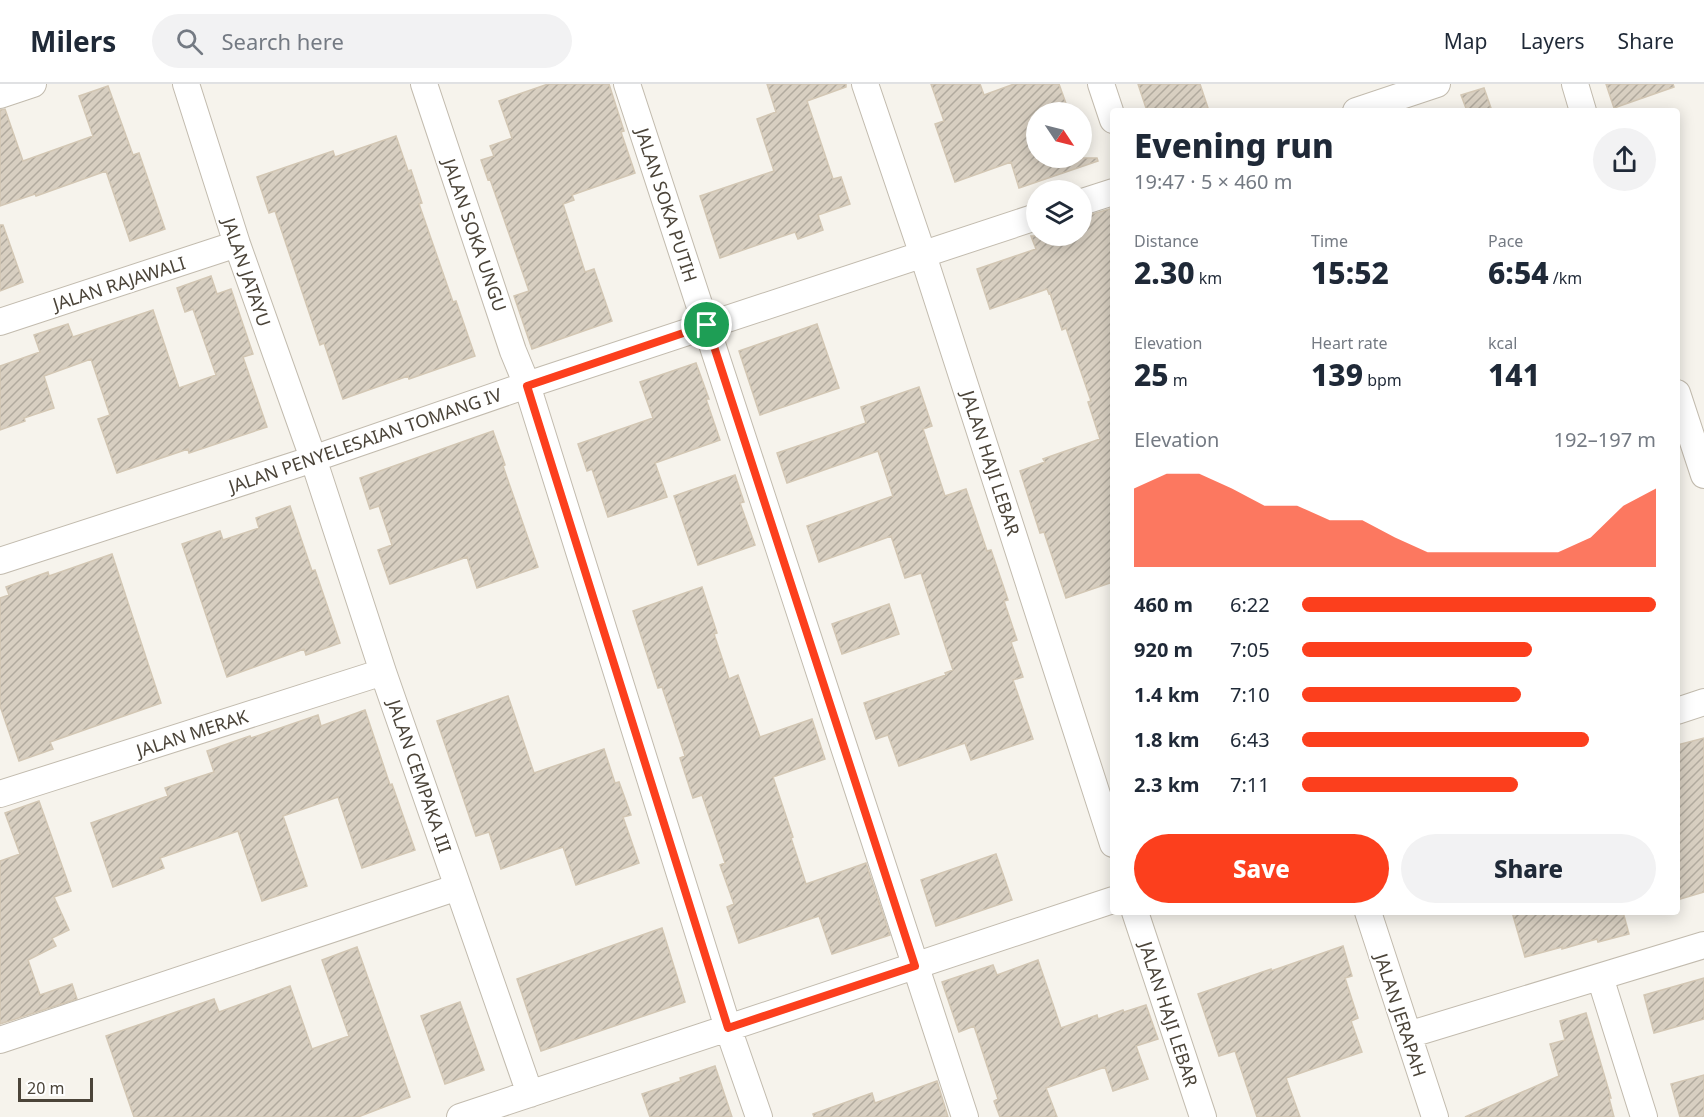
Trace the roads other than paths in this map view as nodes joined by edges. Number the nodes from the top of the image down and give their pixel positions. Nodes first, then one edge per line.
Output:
1 (33, 84) edge
2 (186, 84) edge
3 (424, 84) edge
4 (627, 84) edge
5 (865, 84) edge
6 (1101, 84) edge
7 (1437, 84) edge
8 (1575, 84) edge
9 (0, 94) edge
10 (1365, 108) edge
11 (1583, 108) edge
12 (1110, 111) edge
13 (1110, 193) edge
14 (1092, 199) edge
15 (1026, 220) edge
16 (237, 244) junction
17 (923, 255) junction
18 (0, 322) edge
19 (707, 325) junction
20 (527, 386) junction
21 (1680, 402) edge
22 (313, 458) junction
23 (1704, 475) edge
24 (0, 561) edge
25 (383, 672) junction
26 (1704, 702) edge
27 (1680, 710) edge
28 (0, 794) edge
29 (1110, 835) edge
30 (458, 887) junction
31 (1110, 901) edge
32 (1136, 915) edge
33 (1369, 915) edge
34 (1704, 945) edge
35 (915, 966) junction
36 (1600, 977) junction
37 (728, 1028) junction
38 (1408, 1035) junction
39 (0, 1040) edge
40 (531, 1094) junction
41 (460, 1117) edge
42 (759, 1117) edge
43 (965, 1117) edge
44 (1203, 1117) edge
45 (1435, 1117) edge
46 (1644, 1117) edge

1 - 9 street
2 - 16 street, JALAN JATAYU
3 - 20 street, JALAN SOKA UNGU
4 - 19 street, JALAN SOKA PUTIH
5 - 17 street, JALAN HAJI LEBAR
6 - 12 street
7 - 10 street
8 - 11 street
13 - 14 street
15 - 17 street, JALAN PENYELESAIAN TOMANG IV
16 - 18 street, JALAN RAJAWALI
16 - 22 street, JALAN JATAYU
17 - 19 street, JALAN PENYELESAIAN TOMANG IV
17 - 29 street, JALAN HAJI LEBAR
19 - 20 street, JALAN PENYELESAIAN TOMANG IV
19 - 35 street, JALAN SOKA PUTIH
20 - 22 street, JALAN PENYELESAIAN TOMANG IV
20 - 37 street, JALAN SOKA UNGU
21 - 23 street
22 - 24 street, JALAN PENYELESAIAN TOMANG IV
22 - 25 street, JALAN CEMPAKA III
25 - 28 street, JALAN MERAK
25 - 30 street, JALAN CEMPAKA III
26 - 27 street
30 - 39 street
30 - 40 street, JALAN CEMPAKA III
31 - 35 street
32 - 44 street, JALAN HAJI LEBAR
33 - 38 street, JALAN JERAPAH
34 - 36 street
35 - 37 street
35 - 43 street, JALAN SOKA PUTIH
36 - 38 street
36 - 46 street
37 - 40 street
37 - 42 street, JALAN SOKA UNGU
38 - 45 street, JALAN JERAPAH
40 - 41 street

